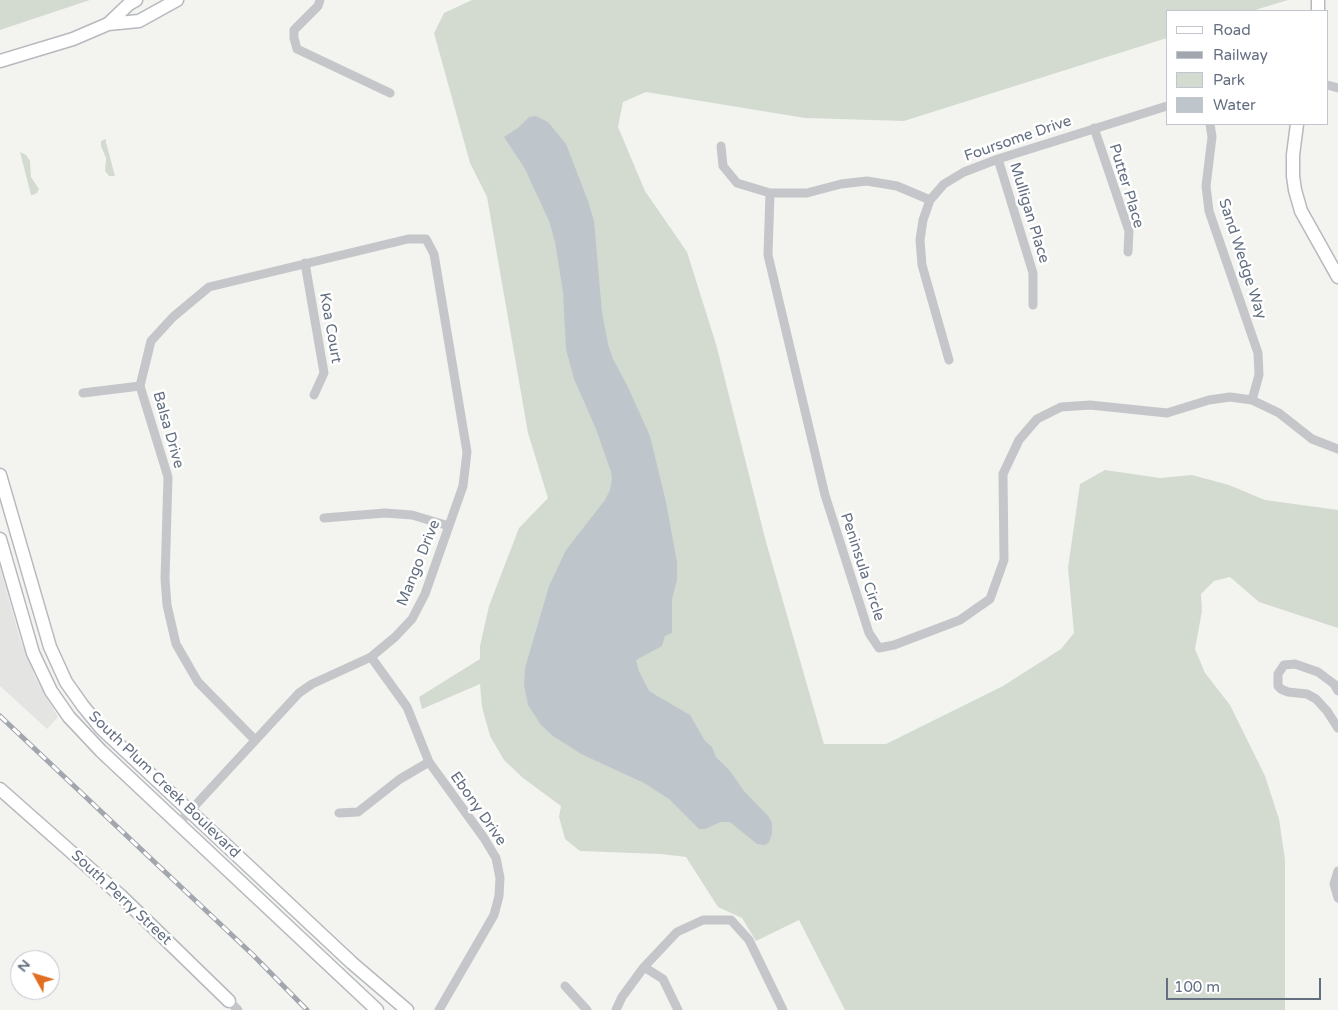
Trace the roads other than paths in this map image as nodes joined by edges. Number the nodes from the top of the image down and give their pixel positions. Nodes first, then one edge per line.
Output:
1 (136, 0) edge
2 (177, 0) edge
3 (320, 0) edge
4 (108, 24) junction
5 (0, 61) edge
6 (390, 93) dead end
7 (1166, 106) edge
8 (1210, 125) edge
9 (1297, 125) edge
10 (1094, 128) junction
11 (721, 146) dead end
12 (998, 159) junction
13 (770, 193) junction
14 (930, 200) junction
15 (426, 239) joint
16 (1128, 252) dead end
17 (305, 263) junction
18 (1338, 277) edge
19 (1033, 305) dead end
20 (949, 360) dead end
21 (140, 386) junction
22 (83, 393) dead end
23 (314, 395) dead end
24 (1252, 400) junction
25 (1338, 449) edge
26 (0, 475) edge
27 (324, 518) dead end
28 (449, 526) junction
29 (0, 539) edge
30 (371, 657) junction
31 (1338, 691) edge
32 (1338, 724) edge
33 (255, 740) junction
34 (429, 762) junction
35 (0, 789) edge
36 (190, 811) junction
37 (339, 814) dead end
38 (178, 824) junction
39 (1338, 871) edge
40 (1338, 898) edge
41 (644, 967) junction
42 (564, 986) dead end
43 (234, 1005) edge
44 (377, 1010) edge
45 (407, 1010) edge
46 (439, 1010) edge
47 (587, 1010) edge
48 (616, 1010) edge
49 (678, 1010) edge
50 (783, 1010) edge

1 - 4 street
2 - 4 street
3 - 6 street
4 - 5 street
7 - 10 street, Foursome Drive
8 - 24 street, Sand Wedge Way
9 - 18 street
10 - 12 street, Foursome Drive
10 - 16 street, Putter Place
11 - 13 street
12 - 14 street, Foursome Drive
12 - 19 street, Mulligan Place
13 - 14 street
13 - 24 street, Peninsula Circle
14 - 20 street, Foursome Drive
15 - 17 street, Balsa Drive
15 - 28 street, Mango Drive
17 - 21 street, Balsa Drive
17 - 23 street, Koa Court
21 - 22 street
21 - 33 street, Balsa Drive
24 - 25 street, Peninsula Circle
26 - 36 street, South Plum Creek Boulevard
27 - 28 street
28 - 30 street, Mango Drive
29 - 38 street, South Plum Creek Boulevard
30 - 33 street, Mango Drive
30 - 34 street, Ebony Drive
31 - 32 street
33 - 36 street, Mango Drive
34 - 37 street
34 - 46 street, Ebony Drive
35 - 43 street, South Perry Street
36 - 38 street, Mango Drive
36 - 45 street, South Plum Creek Boulevard
38 - 44 street, South Plum Creek Boulevard
39 - 40 street
41 - 48 street
41 - 49 street
41 - 50 street
42 - 47 street

